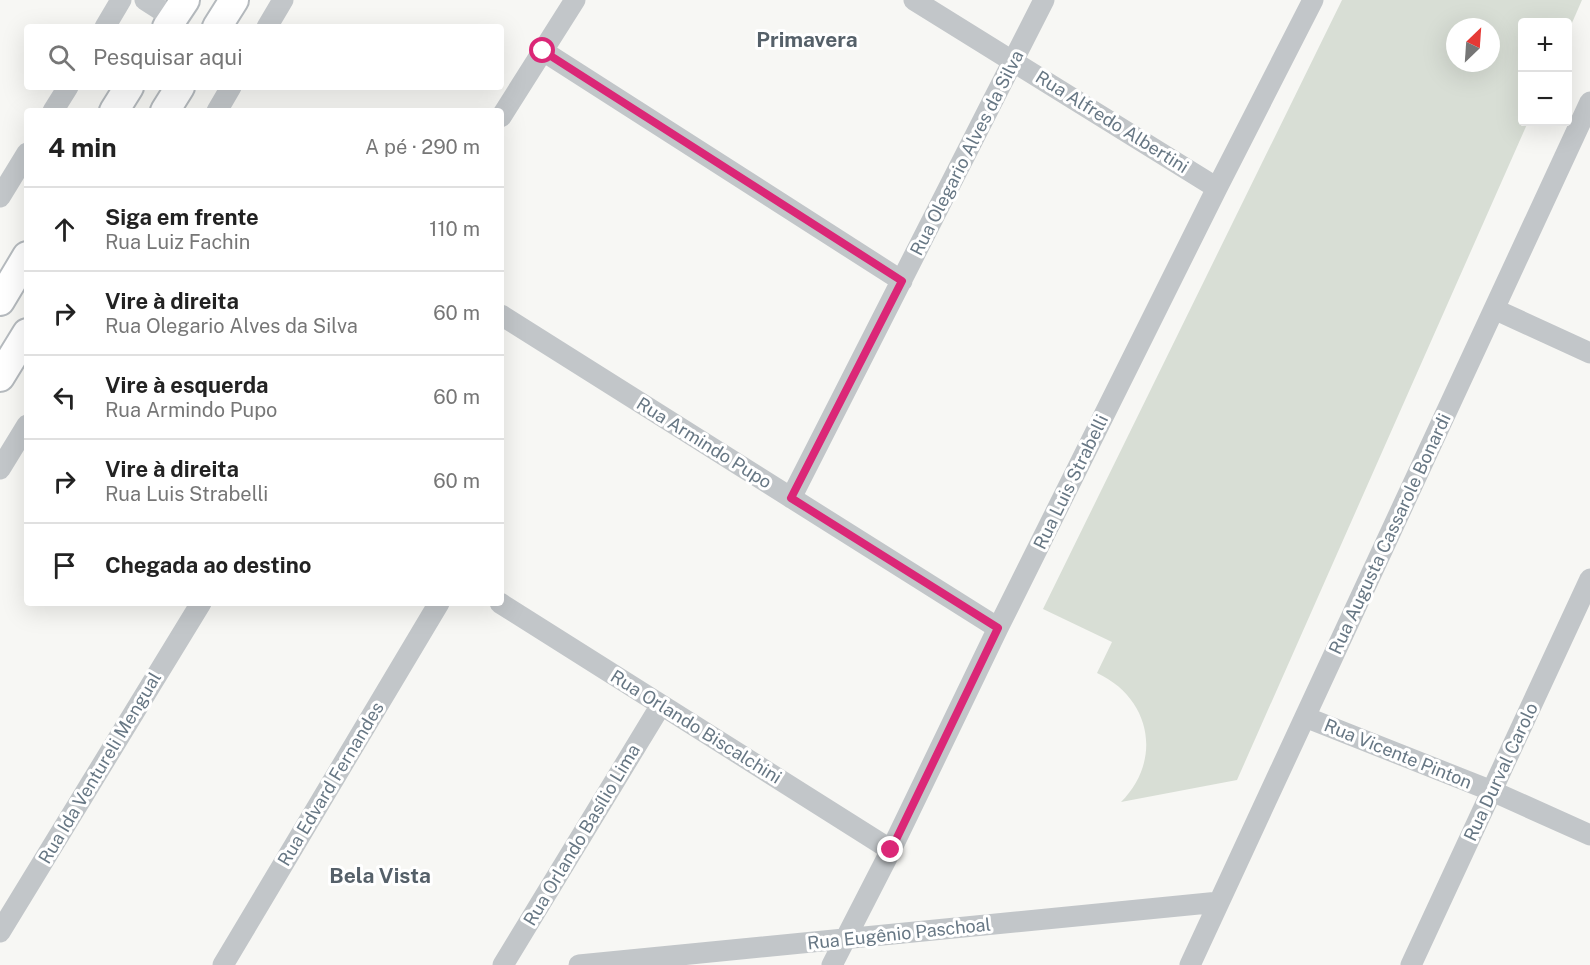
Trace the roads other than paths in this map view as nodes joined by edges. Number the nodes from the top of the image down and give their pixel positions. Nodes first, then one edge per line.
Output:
1 (121, 0) edge
2 (145, 0) edge
3 (234, 0) edge
4 (283, 0) edge
5 (575, 0) edge
6 (914, 0) edge
7 (1044, 0) edge
8 (1313, 0) edge
9 (175, 15) edge
10 (107, 24) edge
11 (219, 24) edge
12 (269, 24) edge
13 (543, 51) junction
14 (1013, 61) junction
15 (66, 90) edge
16 (127, 90) edge
17 (178, 90) edge
18 (229, 90) edge
19 (1590, 102) edge
20 (55, 108) edge
21 (116, 108) edge
22 (167, 108) edge
23 (219, 108) edge
24 (504, 112) edge
25 (24, 158) edge
26 (1217, 188) junction
27 (0, 197) edge
28 (24, 261) edge
29 (902, 281) junction
30 (0, 301) edge
31 (1494, 309) junction
32 (504, 317) edge
33 (24, 338) edge
34 (1590, 353) edge
35 (0, 377) edge
36 (24, 430) edge
37 (0, 469) edge
38 (791, 498) junction
39 (1590, 579) edge
40 (199, 606) edge
41 (437, 606) edge
42 (504, 606) edge
43 (998, 628) junction
44 (661, 705) junction
45 (1305, 717) junction
46 (1492, 791) junction
47 (1590, 835) edge
48 (891, 850) junction
49 (1220, 902) junction
50 (0, 932) edge
51 (845, 939) junction
52 (223, 965) edge
53 (503, 965) edge
54 (579, 965) edge
55 (832, 965) edge
56 (1190, 965) edge
57 (1411, 965) edge

1 - 10 street
2 - 9 street
3 - 11 main road
4 - 12 street
5 - 13 street
6 - 14 street, Rua Alfredo Albertini
7 - 14 street, Rua Olegario Alves da Silva
8 - 26 street, Rua Luis Strabelli
13 - 24 street
13 - 29 street
14 - 26 street, Rua Alfredo Albertini
14 - 29 street, Rua Olegario Alves da Silva
15 - 20 street
16 - 21 main road
17 - 22 main road
18 - 23 street
19 - 31 street, Rua Augusta Cassarole Bonardi
25 - 27 street
26 - 43 street, Rua Luis Strabelli
28 - 30 main road
29 - 38 street, Rua Olegario Alves da Silva
31 - 34 street
31 - 45 street, Rua Augusta Cassarole Bonardi
32 - 38 street, Rua Armindo Pupo
33 - 35 main road
36 - 37 street
38 - 43 street, Rua Armindo Pupo
39 - 46 street, Rua Durval Carolo
40 - 50 street, Rua Ida Ventureli Mengual
41 - 52 street, Rua Edvard Fernandes
42 - 44 street, Rua Orlando Biscalchini
43 - 48 street, Rua Luis Strabelli
44 - 48 street, Rua Orlando Biscalchini
44 - 53 street, Rua Orlando Basílio Lima
45 - 46 street, Rua Vicente Pinton
45 - 49 street, Rua Augusta Cassarole Bonardi
46 - 47 street, Rua Vicente Pinton
46 - 57 street, Rua Durval Carolo
48 - 51 street, Rua Luis Strabelli
49 - 51 street, Rua Eugênio Paschoal
49 - 56 street, Rua Augusta Cassarole Bonardi
51 - 54 street, Rua Eugênio Paschoal
51 - 55 street, Rua Luis Strabelli

